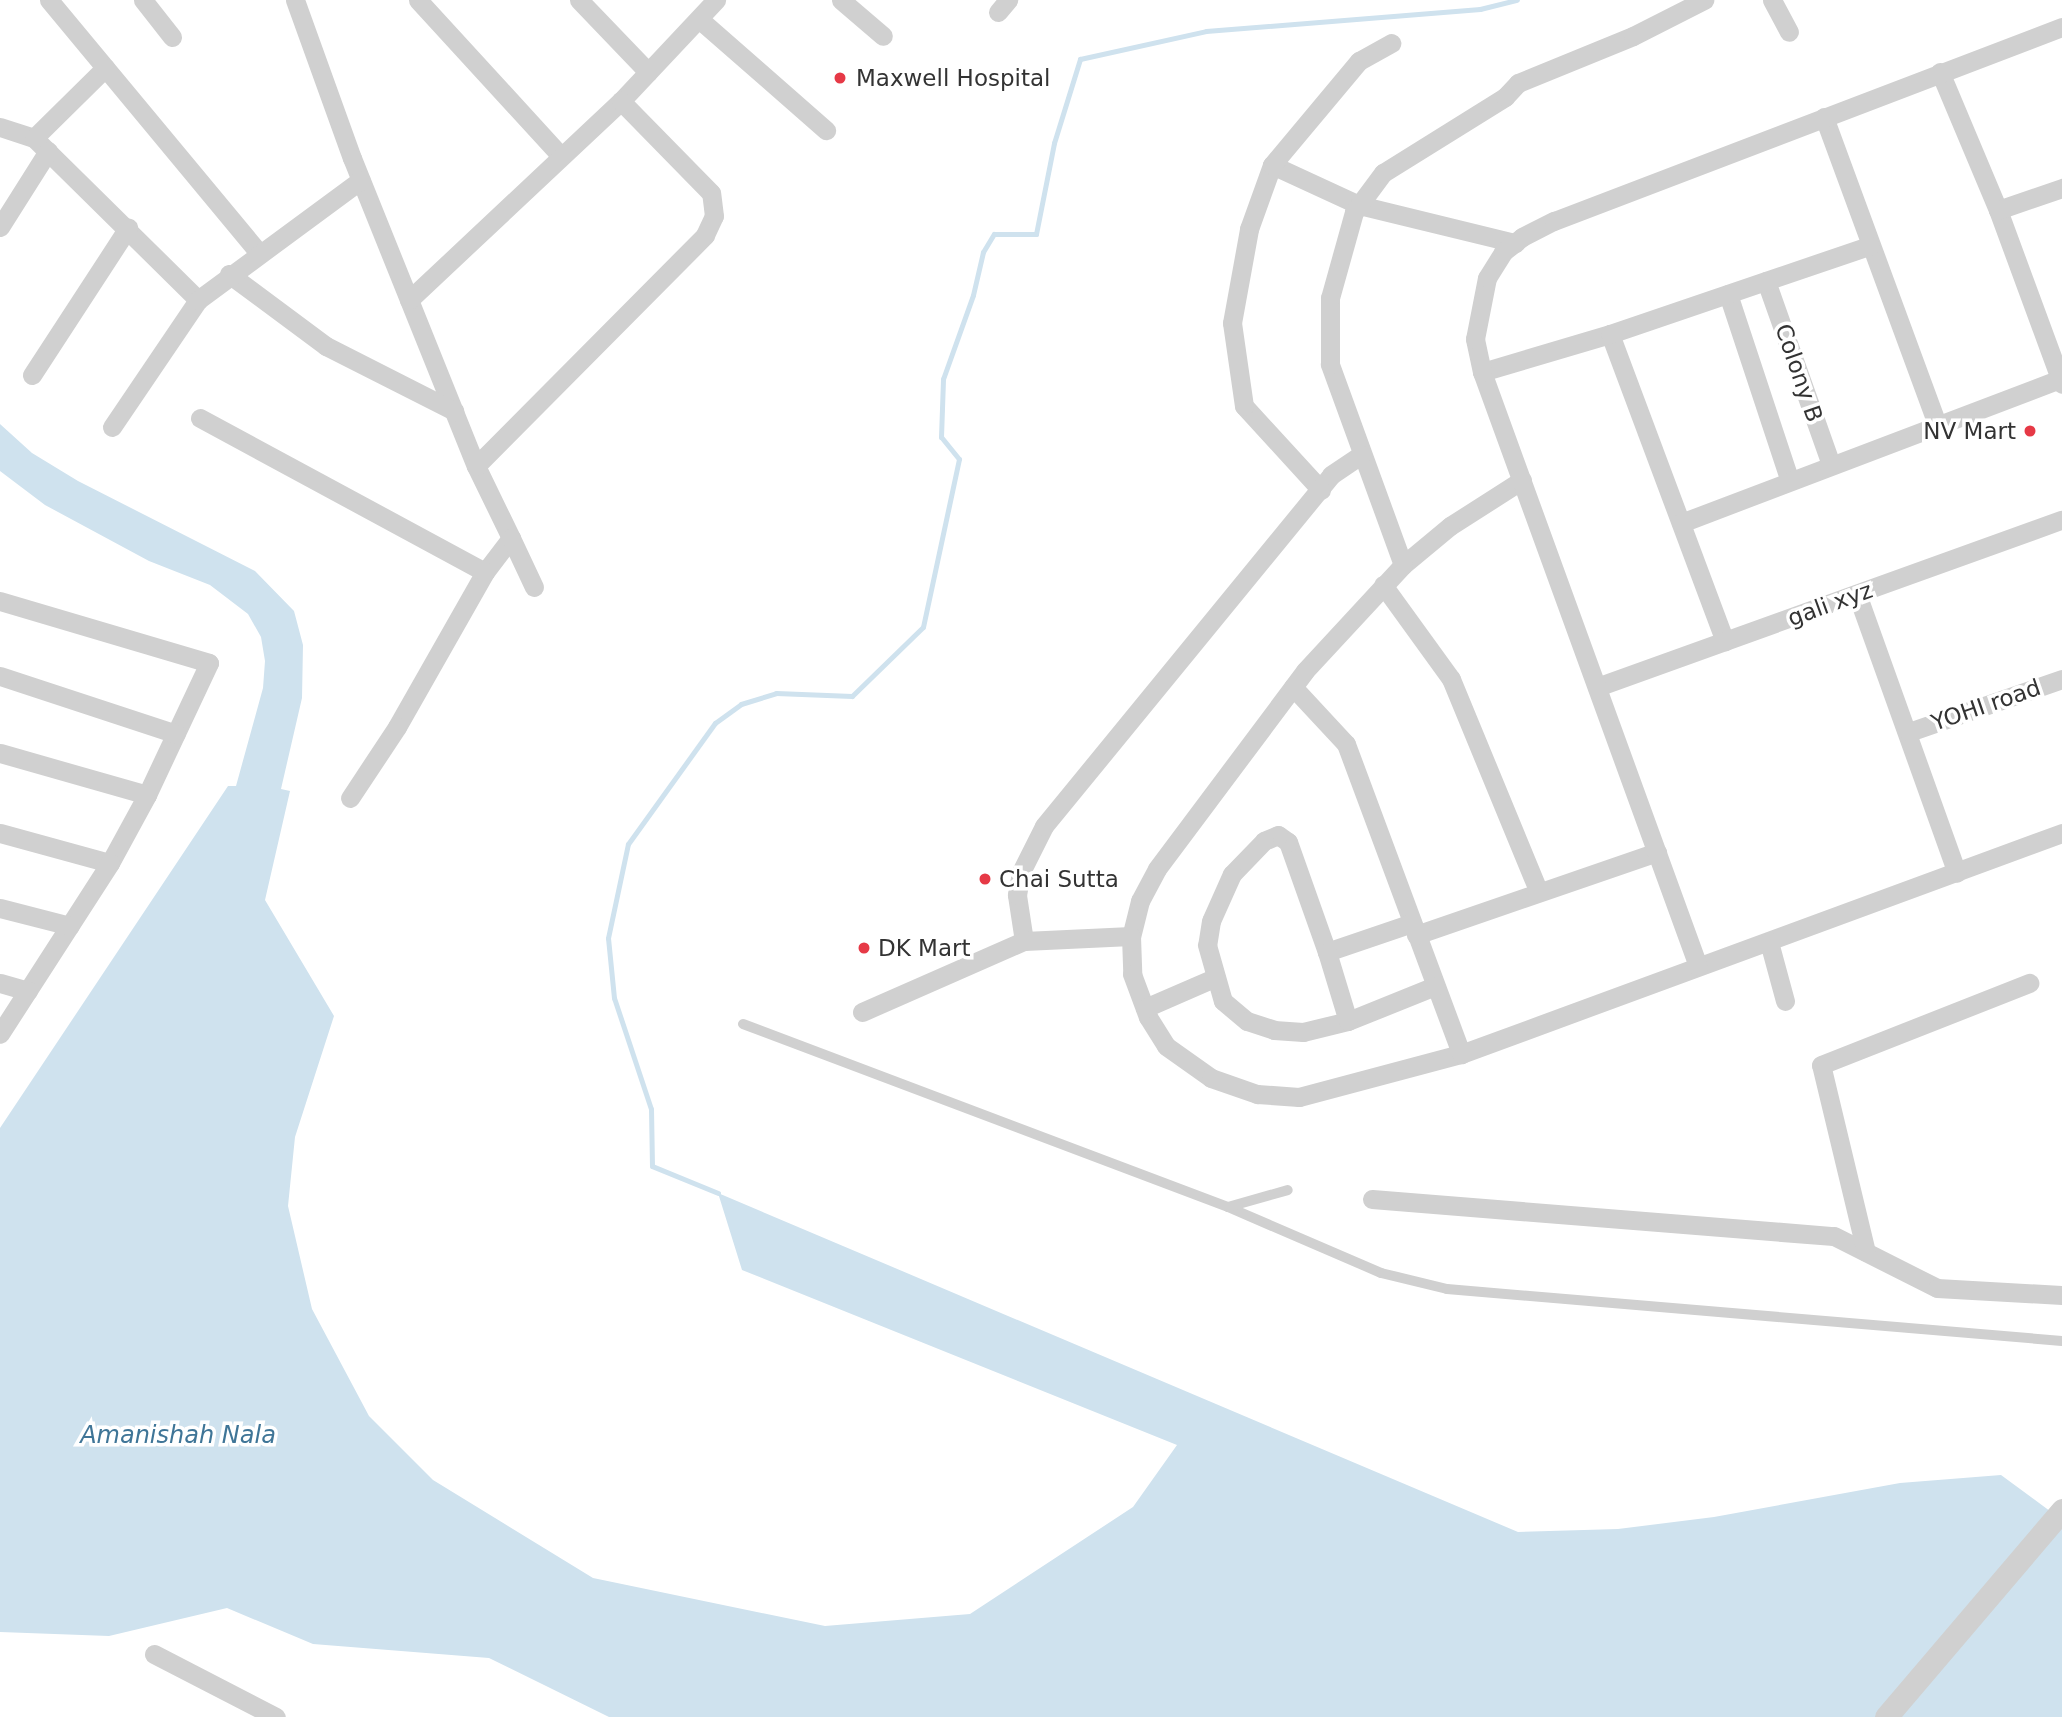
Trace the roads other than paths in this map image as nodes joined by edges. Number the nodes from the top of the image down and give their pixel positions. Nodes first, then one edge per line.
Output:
1 (143, 0) edge
2 (295, 0) edge
3 (418, 0) edge
4 (579, 0) edge
5 (716, 0) edge
6 (841, 0) edge
7 (1704, 0) edge
8 (1772, 0) edge
9 (51, 1) edge
10 (699, 19) junction
11 (2062, 27) edge
12 (1789, 32) dead end
13 (883, 36) dead end
14 (172, 37) dead end
15 (1391, 43) dead end
16 (105, 68) junction
17 (648, 72) junction
18 (1940, 72) junction
19 (621, 101) junction
20 (1824, 117) junction
21 (0, 127) edge
22 (826, 130) dead end
23 (41, 144) junction
24 (561, 156) junction
25 (1272, 165) junction
26 (361, 180) junction
27 (2062, 188) edge
28 (1359, 205) junction
29 (1998, 210) junction
30 (0, 227) edge
31 (128, 228) junction
32 (1515, 243) junction
33 (1869, 246) junction
34 (259, 253) junction
35 (229, 274) junction
36 (1766, 281) junction
37 (1728, 294) junction
38 (198, 300) junction
39 (409, 300) junction
40 (1610, 334) junction
41 (1482, 372) junction
42 (32, 375) dead end
43 (2061, 381) edge
44 (454, 411) junction
45 (200, 418) dead end
46 (1937, 424) junction
47 (112, 427) dead end
48 (1361, 455) junction
49 (1831, 465) junction
50 (476, 466) junction
51 (1522, 480) junction
52 (1790, 481) junction
53 (1321, 490) junction
54 (2062, 520) edge
55 (1681, 523) junction
56 (512, 538) junction
57 (1404, 565) junction
58 (485, 572) junction
59 (1383, 585) junction
60 (534, 587) dead end
61 (1857, 594) junction
62 (0, 601) edge
63 (1725, 641) junction
64 (0, 676) edge
65 (2062, 680) edge
66 (1597, 687) junction
67 (1293, 688) junction
68 (1909, 732) junction
69 (176, 734) junction
70 (0, 753) edge
71 (147, 795) junction
72 (350, 798) dead end
73 (0, 833) edge
74 (2062, 834) edge
75 (1657, 852) junction
76 (110, 863) junction
77 (1956, 873) junction
78 (1539, 892) junction
79 (0, 908) edge
80 (70, 926) junction
81 (1414, 929) junction
82 (1131, 936) junction
83 (1024, 941) junction
84 (1769, 942) junction
85 (1327, 952) junction
86 (1698, 966) junction
87 (1214, 978) junction
88 (0, 983) edge
89 (2029, 983) dead end
90 (1435, 986) junction
91 (28, 990) junction
92 (1785, 1001) dead end
93 (1144, 1008) junction
94 (862, 1012) dead end
95 (1348, 1021) junction
96 (743, 1024) dead end
97 (0, 1034) edge
98 (1461, 1054) junction
99 (1288, 1190) dead end
100 (1372, 1199) dead end
101 (1228, 1207) junction
102 (1866, 1252) junction
103 (2062, 1294) edge
104 (2062, 1341) edge
105 (2062, 1510) edge
106 (154, 1654) dead end
107 (276, 1717) edge
108 (1886, 1717) edge

1 - 14 street
2 - 26 street
3 - 24 street
4 - 17 street
5 - 10 street
6 - 13 street
7 - 28 street
8 - 12 street
9 - 16 street
10 - 17 street
10 - 22 street
11 - 18 street
15 - 25 street
16 - 23 street
16 - 34 street
17 - 19 street
18 - 20 street
18 - 29 street
19 - 24 street
19 - 50 street
20 - 32 street
20 - 33 street
21 - 23 street
23 - 30 street
23 - 31 street
24 - 39 street
25 - 28 street
25 - 53 street
26 - 34 street
26 - 39 street
27 - 29 street
28 - 32 street
28 - 48 street
29 - 43 street
31 - 38 street
31 - 42 street
32 - 41 street
33 - 36 street
33 - 46 street
34 - 35 street
35 - 38 street
35 - 44 street
36 - 37 street
36 - 49 street, Colony B
37 - 40 street
37 - 52 street
38 - 47 street
39 - 44 street
40 - 41 street
40 - 55 street
41 - 51 street
43 - 46 street
44 - 50 street
45 - 58 street
46 - 49 street
48 - 53 street
48 - 57 street
49 - 52 street
50 - 56 street
51 - 57 street
51 - 66 street
52 - 55 street
53 - 83 street
54 - 61 street, gali xyz
55 - 63 street
56 - 58 street
56 - 60 street
57 - 59 street
58 - 72 street
59 - 67 street
59 - 78 street
61 - 63 street, gali xyz
61 - 68 street
62 - 69 street
63 - 66 street, gali xyz
64 - 69 street
65 - 68 street, YOHI road
66 - 75 street
67 - 81 street
67 - 82 street
68 - 77 street
69 - 71 street
70 - 71 street
71 - 76 street
73 - 76 street
74 - 77 street
75 - 78 street
75 - 86 street
76 - 80 street
77 - 84 street
78 - 81 street
79 - 80 street
80 - 91 street
81 - 85 street
81 - 90 street
82 - 83 street
82 - 93 street
83 - 94 street
84 - 86 street
84 - 92 street
85 - 87 street
85 - 95 street
86 - 98 street
87 - 93 street
87 - 95 street
88 - 91 street
89 - 102 street
90 - 95 street
90 - 98 street
91 - 97 street
93 - 98 street
96 - 101 lane
99 - 101 lane
100 - 102 street
101 - 104 lane
102 - 103 street
105 - 108 street
106 - 107 street

